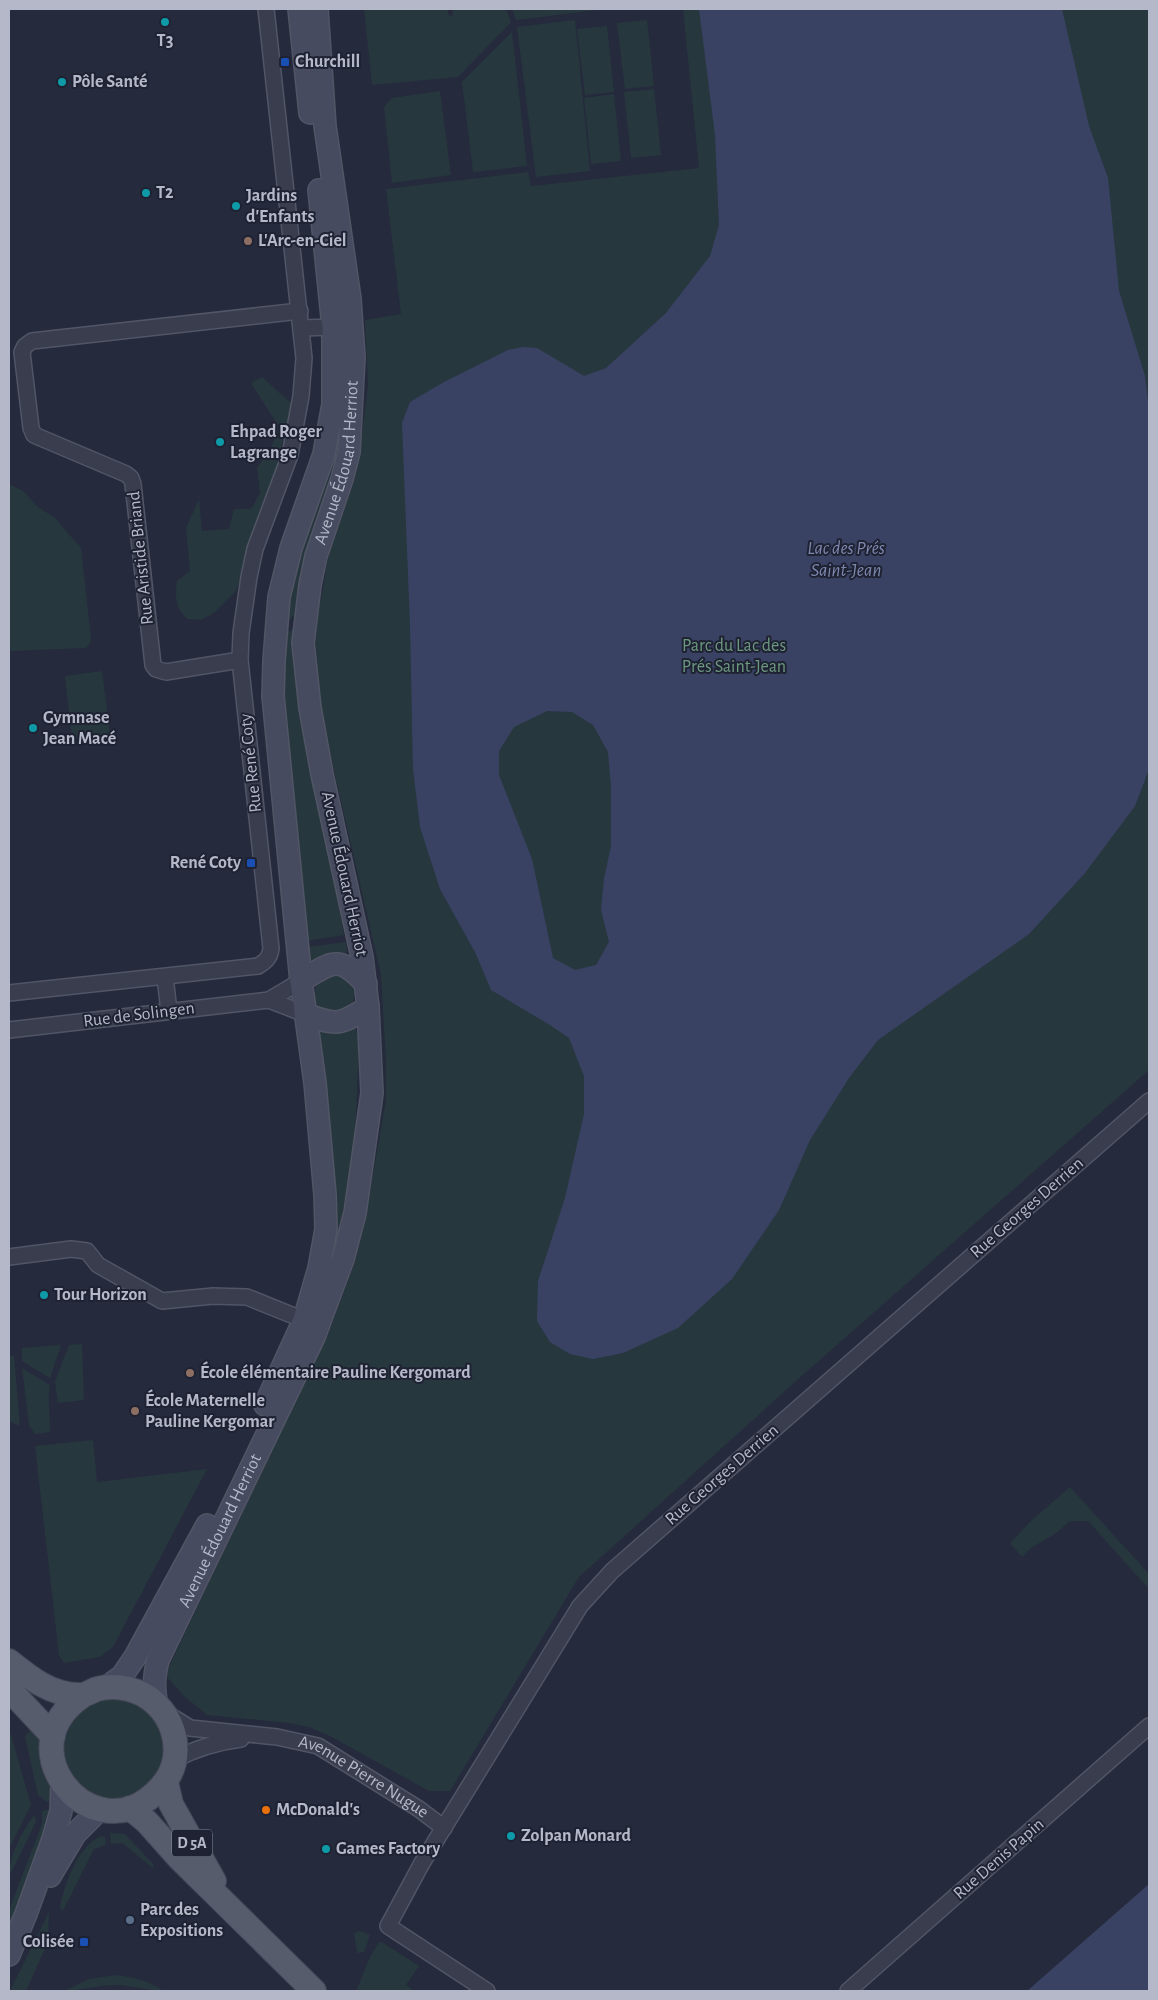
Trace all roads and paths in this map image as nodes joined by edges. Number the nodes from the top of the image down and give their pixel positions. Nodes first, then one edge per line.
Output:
1 (266, 9) edge
2 (299, 9) edge
3 (317, 9) edge
4 (300, 311) junction
5 (333, 327) junction
6 (302, 328) junction
7 (240, 660) junction
8 (165, 977) junction
9 (301, 981) junction
10 (366, 984) junction
11 (9, 993) edge
12 (269, 1000) junction
13 (368, 1006) junction
14 (169, 1011) junction
15 (305, 1014) junction
16 (9, 1030) edge
17 (1149, 1101) edge
18 (9, 1257) edge
19 (304, 1320) junction
20 (9, 1661) edge
21 (107, 1687) junction
22 (9, 1689) edge
23 (82, 1696) junction
24 (159, 1708) junction
25 (1149, 1726) edge
26 (53, 1736) junction
27 (277, 1737) junction
28 (170, 1771) junction
29 (62, 1783) junction
30 (130, 1808) junction
31 (100, 1809) junction
32 (444, 1828) junction
33 (225, 1902) junction
34 (26, 1914) junction
35 (9, 1955) edge
36 (314, 1991) edge
37 (487, 1991) edge
38 (848, 1991) edge

1 - 4 street, Rue René Coty
2 - 5 main road, Avenue Édouard Herriot
3 - 10 main road, Avenue Édouard Herriot
4 - 6 street, Rue René Coty
4 - 7 street, Rue Aristide Briand
5 - 6 street
5 - 9 main road, Avenue Édouard Herriot
6 - 7 street, Rue René Coty
7 - 8 street, Rue René Coty
8 - 11 street, Rue René Coty
8 - 14 street
9 - 10 main road
9 - 12 street, Rue de Solingen
9 - 15 main road, Avenue Édouard Herriot
10 - 13 main road, Avenue Édouard Herriot
12 - 14 street, Rue de Solingen
12 - 15 street, Rue de Solingen
13 - 15 main road
13 - 24 main road, Avenue Édouard Herriot
14 - 16 street, Rue de Solingen
15 - 19 main road, Avenue Édouard Herriot
17 - 32 street, Rue Georges Derrien
18 - 19 street
19 - 21 main road, Avenue Édouard Herriot
20 - 23 main road
21 - 23 main road, Avenue Pierre Nugue
21 - 24 main road, Avenue Pierre Nugue
22 - 26 main road
23 - 26 main road, Avenue Pierre Nugue
24 - 27 street, Avenue Pierre Nugue
24 - 28 main road
25 - 38 street, Rue Denis Papin
26 - 29 main road, Avenue Pierre Nugue
27 - 28 street, Avenue Pierre Nugue
27 - 32 street, Avenue Pierre Nugue
28 - 30 main road, Avenue Pierre Nugue
28 - 33 main road, D 5A
29 - 31 main road, Avenue Pierre Nugue
29 - 34 main road
30 - 31 main road, Avenue Pierre Nugue
30 - 33 main road, D 5A
31 - 34 main road
32 - 37 street, Rue Georges Derrien
33 - 36 main road, D 5A
34 - 35 main road

